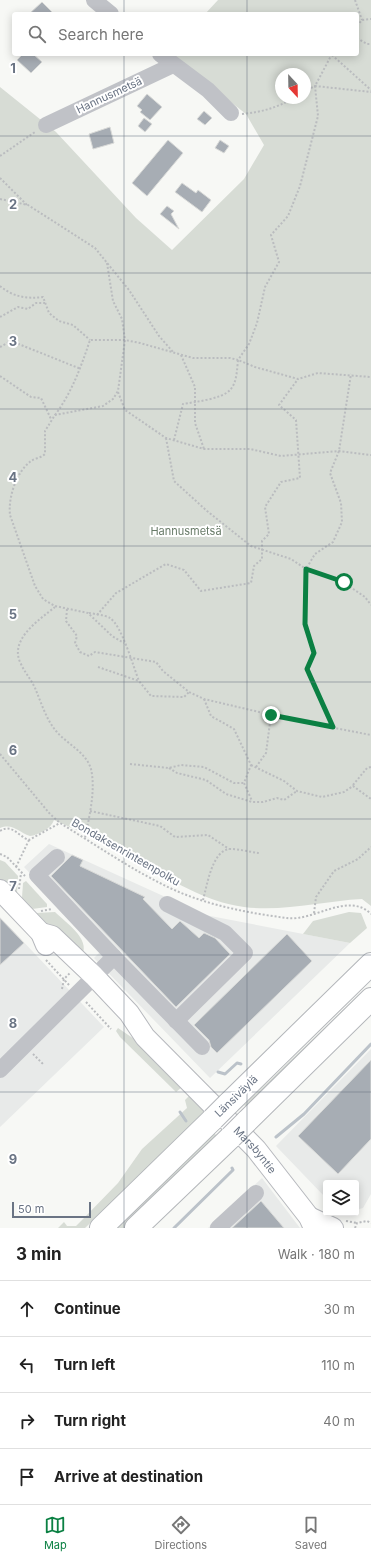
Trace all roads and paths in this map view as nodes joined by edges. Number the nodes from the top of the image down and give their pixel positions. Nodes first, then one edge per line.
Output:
1 (94, 0) edge
2 (355, 0) edge
3 (109, 12) edge
4 (371, 19) edge
5 (362, 20) junction
6 (359, 24) edge
7 (359, 39) edge
8 (371, 44) edge
9 (162, 56) edge
10 (331, 56) edge
11 (334, 56) edge
12 (173, 65) junction
13 (315, 86) junction
14 (311, 88) edge
15 (371, 91) edge
16 (284, 104) edge
17 (231, 113) joint
18 (46, 125) joint
19 (0, 156) edge
20 (0, 178) edge
21 (0, 199) edge
22 (28, 205) junction
23 (107, 264) junction
24 (0, 286) edge
25 (45, 303) junction
26 (0, 317) edge
27 (90, 340) junction
28 (125, 340) junction
29 (0, 347) edge
30 (175, 354) junction
31 (181, 355) junction
32 (238, 360) junction
33 (81, 369) junction
34 (350, 374) junction
35 (0, 376) edge
36 (371, 377) edge
37 (298, 379) junction
38 (118, 391) junction
39 (195, 402) junction
40 (55, 415) junction
41 (51, 419) junction
42 (166, 438) junction
43 (174, 440) junction
44 (204, 449) junction
45 (339, 451) junction
46 (299, 455) junction
47 (371, 455) edge
48 (262, 549) junction
49 (306, 569) junction
50 (371, 605) edge
51 (55, 606) junction
52 (67, 609) junction
53 (88, 613) junction
54 (97, 615) junction
55 (124, 643) junction
56 (129, 656) junction
57 (98, 667) dead end
58 (138, 681) junction
59 (189, 692) junction
60 (204, 699) junction
61 (271, 715) junction
62 (333, 727) junction
63 (371, 734) edge
64 (0, 754) edge
65 (130, 764) dead end
66 (251, 765) junction
67 (256, 767) junction
68 (371, 767) edge
69 (169, 768) junction
70 (244, 783) junction
71 (353, 786) junction
72 (297, 791) junction
73 (371, 798) edge
74 (252, 802) junction
75 (90, 812) junction
76 (60, 823) junction
77 (0, 831) edge
78 (85, 838) junction
79 (30, 840) junction
80 (371, 847) edge
81 (229, 849) junction
82 (259, 853) dead end
83 (57, 857) dead end
84 (16, 867) dead end
85 (22, 872) dead end
86 (9, 891) edge
87 (203, 900) junction
88 (167, 904) dead end
89 (55, 909) dead end
90 (40, 911) dead end
91 (314, 913) junction
92 (371, 914) edge
93 (44, 956) dead end
94 (114, 957) junction
95 (371, 964) edge
96 (86, 985) junction
97 (371, 1000) edge
98 (176, 1021) junction
99 (111, 1029) dead end
100 (202, 1048) dead end
101 (0, 1070) edge
102 (256, 1193) dead end
103 (312, 1222) edge
104 (371, 1222) edge
105 (101, 1228) edge
106 (136, 1228) edge
107 (218, 1228) edge
108 (333, 1228) edge
109 (355, 1228) edge

1 - 3 street
2 - 5 path
4 - 5 path
5 - 6 path
7 - 8 path
9 - 12 street
10 - 13 path
11 - 15 path
12 - 17 street
12 - 18 street, Hannusmetsä
13 - 14 path
13 - 15 path
13 - 32 path
16 - 17 path
18 - 19 path
20 - 22 path
21 - 22 path
22 - 23 path
23 - 28 path
23 - 30 path
24 - 25 path
25 - 26 path
25 - 27 path
27 - 28 path
27 - 33 path
28 - 30 path
28 - 38 path
29 - 33 path
30 - 31 path
31 - 32 path
31 - 39 path
32 - 37 path
32 - 39 path
33 - 40 path
34 - 36 path
34 - 37 path
34 - 45 path
35 - 41 path
37 - 46 path
38 - 40 path
38 - 42 path
39 - 43 path
39 - 44 path
40 - 41 path
41 - 51 path
42 - 43 path
42 - 48 path
43 - 44 path
44 - 46 path
45 - 46 path
45 - 47 path
45 - 49 path
46 - 48 path
48 - 49 path
48 - 54 path
49 - 50 path
49 - 62 path
51 - 52 path
51 - 75 path
52 - 53 path
52 - 56 path
53 - 54 path
53 - 55 path
54 - 55 path
55 - 56 path
56 - 58 path
56 - 59 path
57 - 58 path
58 - 59 path
59 - 60 path
60 - 61 path
60 - 66 path
61 - 62 path
61 - 67 path
62 - 63 path
64 - 76 path, Bondaksenrinteenpolku
65 - 69 path
66 - 67 path
66 - 70 path
67 - 72 path
68 - 71 path
69 - 70 path
69 - 74 path
70 - 74 path
71 - 72 path
71 - 73 path
72 - 74 path
75 - 78 path
75 - 81 path
76 - 78 path, Bondaksenrinteenpolku
76 - 79 path
77 - 79 path
78 - 87 path, Bondaksenrinteenpolku
79 - 84 path
80 - 91 path
81 - 82 path
81 - 87 path
83 - 94 street
85 - 86 path
86 - 96 main road, Marsbyntie
87 - 91 path, Bondaksenrinteenpolku
88 - 98 street
89 - 90 path
91 - 92 path, Bondaksenrinteenpolku
93 - 96 path
94 - 96 street
94 - 98 street
95 - 105 highway, Länsiväylä
96 - 99 path
96 - 101 street
96 - 103 main road, Marsbyntie
97 - 106 highway
98 - 100 street
102 - 107 street
103 - 108 main road, Marsbyntie
104 - 109 path

